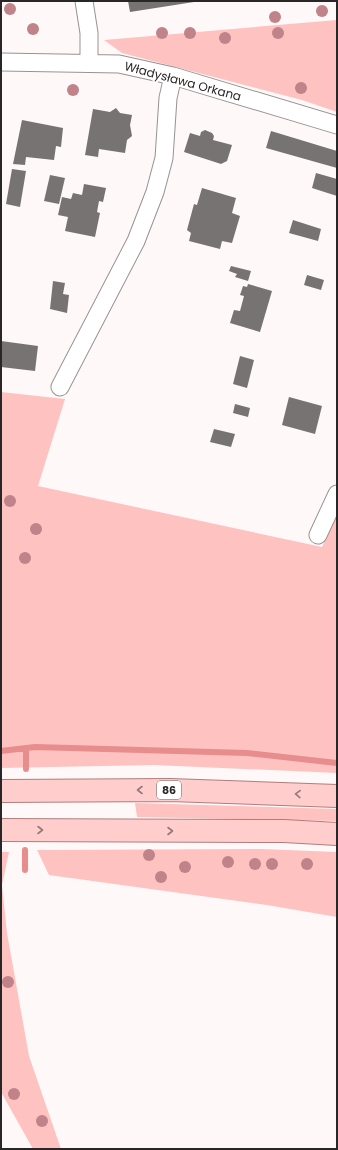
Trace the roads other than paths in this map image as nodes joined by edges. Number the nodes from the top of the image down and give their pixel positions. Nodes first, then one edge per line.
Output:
1 (84, 1) edge
2 (1, 62) edge
3 (89, 62) junction
4 (172, 76) junction
5 (337, 125) edge
6 (60, 386) dead end
7 (337, 494) edge
8 (318, 536) dead end
9 (1, 791) edge
10 (337, 796) edge
11 (1, 830) edge
12 (337, 834) edge

1 - 3 street
2 - 3 street, Władysława Orkana
3 - 4 street, Władysława Orkana
4 - 5 street, Władysława Orkana
4 - 6 street
7 - 8 street
10 -> 9 main road, 86
11 -> 12 main road

